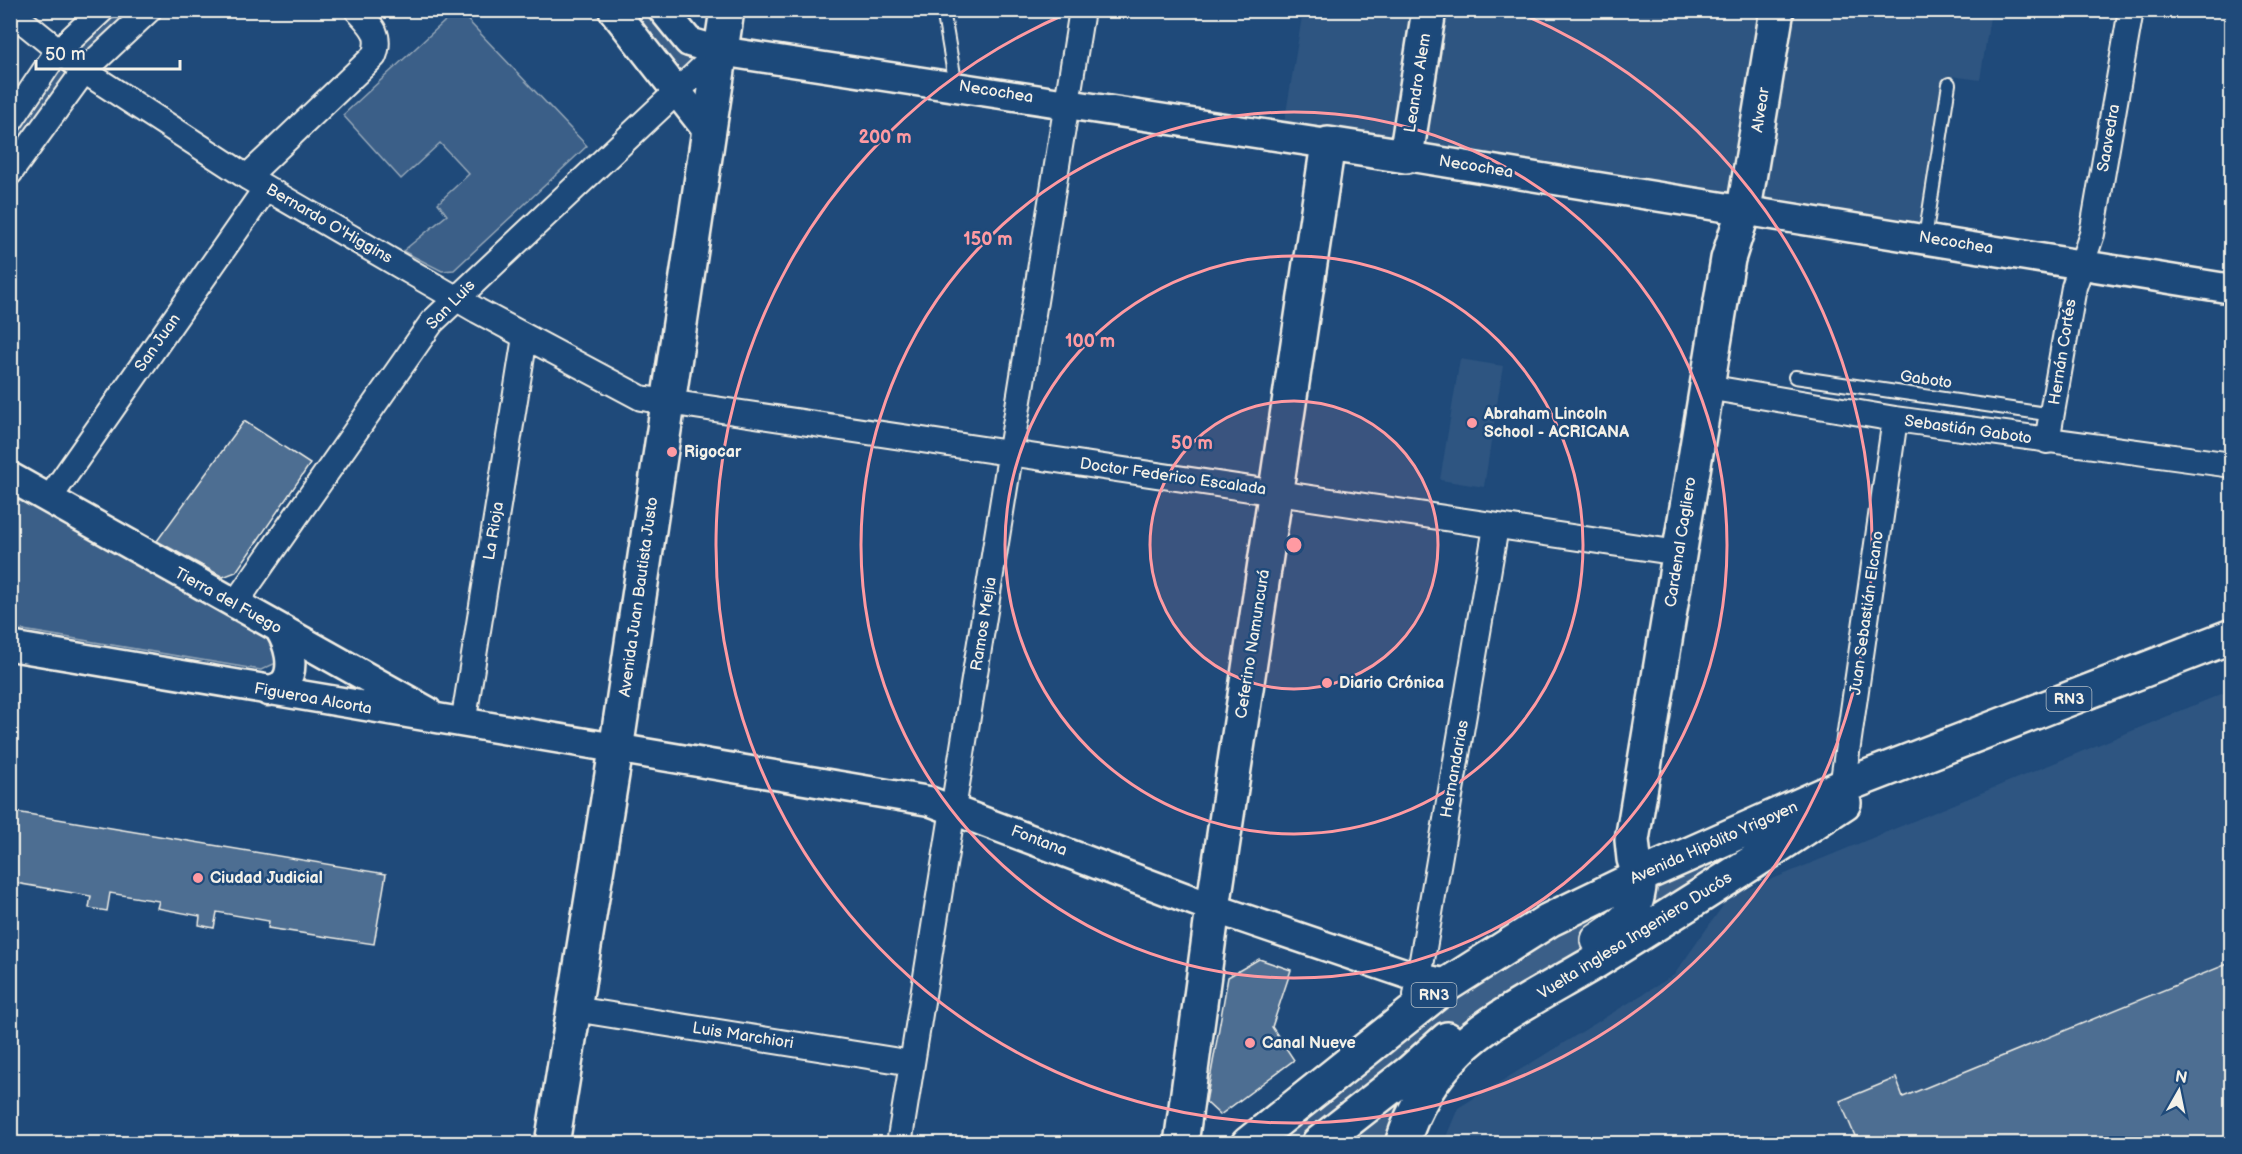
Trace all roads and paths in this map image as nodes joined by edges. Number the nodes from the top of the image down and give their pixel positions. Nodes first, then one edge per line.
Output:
1 (102, 10) edge
2 (149, 10) edge
3 (357, 10) edge
4 (613, 10) edge
5 (663, 10) edge
6 (727, 10) edge
7 (943, 10) edge
8 (1082, 10) edge
9 (1430, 10) edge
10 (1777, 10) edge
11 (2131, 10) edge
12 (10, 11) edge
13 (720, 51) junction
14 (57, 52) junction
15 (84, 71) junction
16 (1949, 84) dead end
17 (956, 86) junction
18 (677, 92) junction
19 (1067, 103) junction
20 (10, 122) edge
21 (707, 130) junction
22 (1328, 144) junction
23 (1406, 156) junction
24 (10, 173) edge
25 (257, 182) junction
26 (1744, 210) junction
27 (1925, 238) junction
28 (2082, 264) junction
29 (2232, 289) edge
30 (455, 298) junction
31 (525, 337) junction
32 (1795, 377) dead end
33 (1707, 387) junction
34 (667, 402) junction
35 (2053, 415) junction
36 (1895, 419) junction
37 (2048, 441) junction
38 (1011, 453) junction
39 (2232, 465) edge
40 (10, 477) edge
41 (1276, 492) junction
42 (49, 499) junction
43 (1496, 527) junction
44 (1679, 553) junction
45 (234, 605) junction
46 (280, 630) junction
47 (2232, 636) edge
48 (10, 646) edge
49 (268, 691) junction
50 (455, 723) junction
51 (616, 750) junction
52 (1841, 796) junction
53 (955, 809) junction
54 (1640, 876) junction
55 (1213, 908) junction
56 (1434, 981) junction
57 (574, 1009) junction
58 (912, 1063) junction
59 (552, 1143) edge
60 (899, 1143) edge
61 (1181, 1143) edge
62 (1248, 1143) edge
63 (1318, 1143) edge
64 (1402, 1143) edge

1 - 14 street
2 - 15 street
3 - 25 street, San Juan
4 - 18 street
5 - 13 street, Necochea
6 - 13 main road, Avenida Juan Bautista Justo
7 - 17 lane
8 - 19 street, Ramos Mejia
9 - 23 main road, Leandro Alem
10 - 26 main road, Alvear
11 - 28 street, Saavedra
12 - 14 street, Bernardo O'Higgins
13 - 17 street, Necochea
13 - 18 street, San Luis
13 - 21 main road, Avenida Juan Bautista Justo
14 - 15 street, Bernardo O'Higgins
14 - 20 street
15 - 24 street
15 - 25 street, Bernardo O'Higgins
16 - 27 lane
17 - 19 street, Necochea
18 - 21 street
18 - 30 street, San Luis
19 - 22 street, Necochea
19 - 38 street, Ramos Mejia
21 - 34 main road, Avenida Juan Bautista Justo
22 - 23 main road, Necochea
22 - 41 main road, Ceferino Namuncurá
23 - 26 street, Necochea
25 - 30 street, Bernardo O'Higgins
25 - 42 street, San Juan
26 - 27 street, Necochea
26 - 33 main road, Cardenal Cagliero
27 - 28 street, Necochea
28 - 29 street, Necochea
28 - 35 street, Hernán Cortés
30 - 31 street, Bernardo O'Higgins
30 - 45 street, San Luis
31 - 34 street, Bernardo O'Higgins
31 - 50 street, La Rioja
32 - 35 lane, Gaboto
33 - 36 street, Sebastián Gaboto
33 - 44 main road, Cardenal Cagliero
34 - 38 street, Doctor Federico Escalada
34 - 51 main road, Avenida Juan Bautista Justo
35 - 37 street, Hernán Cortés
36 - 37 street, Sebastián Gaboto
36 - 52 street, Juan Sebastián Elcano
37 - 39 street, Sebastián Gaboto
38 - 41 street, Doctor Federico Escalada
38 - 53 street, Ramos Mejia
40 - 42 street, Tierra del Fuego
41 - 43 street, Doctor Federico Escalada
41 - 55 main road, Ceferino Namuncurá
42 - 45 street, Tierra del Fuego
43 - 44 street, Doctor Federico Escalada
43 - 56 street, Hernandarias
44 - 54 main road, Cardenal Cagliero
45 - 46 street, Tierra del Fuego
46 - 49 street
46 - 50 street, Tierra del Fuego
47 - 52 main road, Vuelta inglesa Ingeniero Ducós / RN3
48 - 49 street, Figueroa Alcorta
49 - 50 street, Figueroa Alcorta
50 - 51 street, Figueroa Alcorta
51 - 53 street, Fontana
51 - 57 main road, Avenida Juan Bautista Justo
52 - 54 main road, Avenida Hipólito Yrigoyen / RN3
52 - 64 main road, Vuelta inglesa Ingeniero Ducós
53 - 55 street, Fontana
53 - 58 street, Ramos Mejia
54 - 56 main road, Avenida Hipólito Yrigoyen / RN3
54 - 63 main road
55 - 56 street, Fontana
55 - 61 main road, Ceferino Namuncurá
56 - 62 main road, Avenida Hipólito Yrigoyen / RN3
57 - 58 street, Luis Marchiori
57 - 59 main road, Avenida Juan Bautista Justo
58 - 60 street, Ramos Mejia

